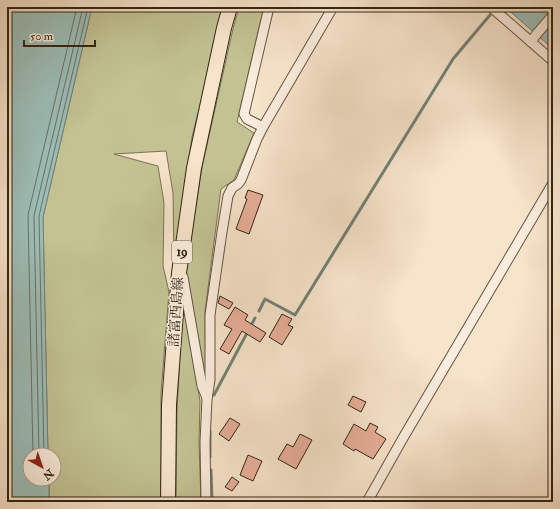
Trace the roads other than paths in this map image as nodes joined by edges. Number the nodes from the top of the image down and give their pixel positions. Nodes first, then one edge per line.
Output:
1 (230, 7) edge
2 (269, 7) edge
3 (333, 7) edge
4 (490, 7) edge
5 (553, 16) edge
6 (533, 39) junction
7 (553, 61) edge
8 (263, 127) junction
9 (553, 183) edge
10 (179, 273) junction
11 (207, 399) junction
12 (168, 502) edge
13 (206, 502) edge
14 (367, 502) edge

1 - 10 main road, 諸富西島線 / 19
2 - 8 street
3 - 8 street
4 - 6 street
5 - 6 street
6 - 7 street
8 - 11 street
9 - 14 street
10 - 11 street
10 - 12 main road, 諸富西島線 / 19
11 - 13 street

